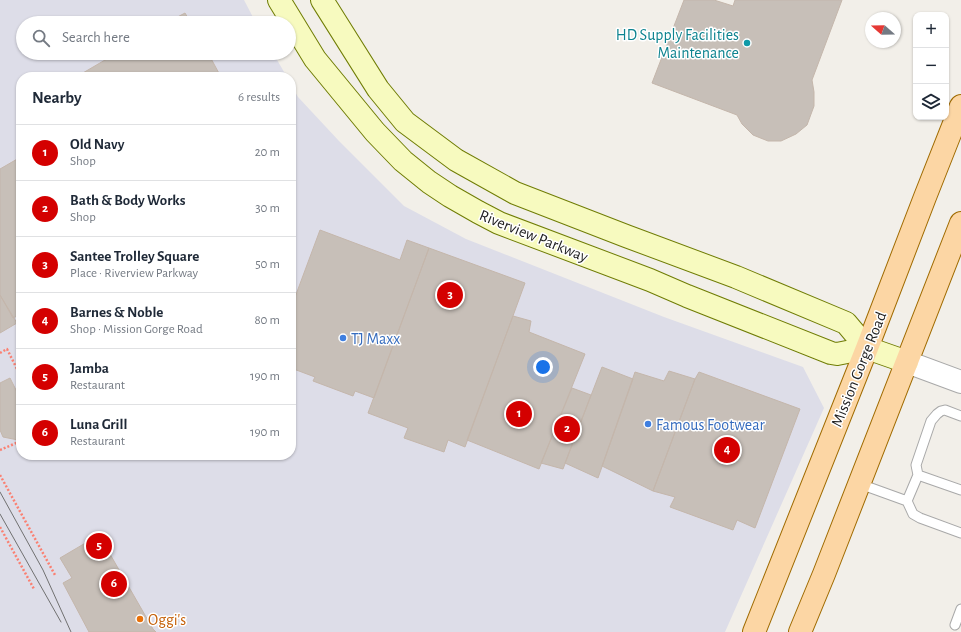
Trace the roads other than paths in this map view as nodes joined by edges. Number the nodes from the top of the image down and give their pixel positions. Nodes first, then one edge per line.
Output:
1 (279, 0) edge
2 (322, 0) edge
3 (289, 16) edge
4 (296, 28) edge
5 (961, 106) edge
6 (961, 223) edge
7 (867, 348) junction
8 (907, 362) junction
9 (961, 382) edge
10 (961, 416) edge
11 (918, 475) junction
12 (859, 483) junction
13 (961, 490) edge
14 (907, 501) junction
15 (961, 533) edge
16 (961, 609) edge
17 (955, 624) dead end
18 (754, 632) edge
19 (800, 632) edge

1 - 3 main road, Riverview Parkway
2 - 7 main road, Riverview Parkway
4 - 7 main road, Riverview Parkway
5 - 7 main road, Mission Gorge Road
6 - 8 main road
7 - 8 main road
7 - 18 main road, Mission Gorge Road
8 - 9 street
8 - 12 main road
10 - 11 lane
11 - 13 lane
11 - 14 lane
12 - 14 lane
12 - 19 main road
14 - 15 lane
16 - 17 lane

